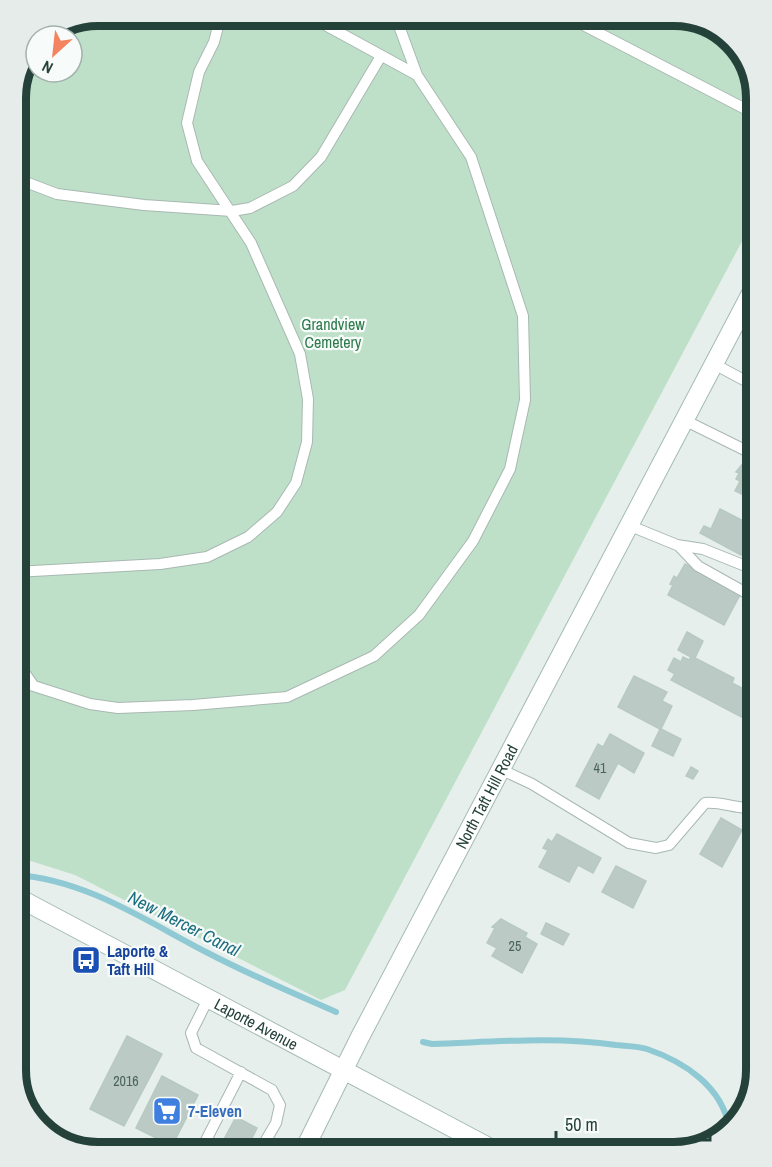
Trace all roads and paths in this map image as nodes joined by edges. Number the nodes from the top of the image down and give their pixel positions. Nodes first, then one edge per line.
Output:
1 (218, 26) edge
2 (327, 26) edge
3 (399, 26) edge
4 (585, 26) edge
5 (381, 56) junction
6 (417, 75) junction
7 (746, 109) edge
8 (26, 182) edge
9 (232, 212) junction
10 (746, 303) edge
11 (714, 364) junction
12 (746, 381) edge
13 (684, 420) junction
14 (746, 451) edge
15 (628, 525) junction
16 (677, 545) junction
17 (746, 565) edge
18 (26, 571) edge
19 (746, 592) edge
20 (26, 675) edge
21 (26, 683) edge
22 (33, 685) junction
23 (502, 770) junction
24 (746, 809) edge
25 (26, 902) edge
26 (208, 999) junction
27 (344, 1070) junction
28 (241, 1072) junction
29 (206, 1141) edge
30 (265, 1141) edge
31 (308, 1141) edge
32 (479, 1142) edge

1 - 9 lane
2 - 5 lane
3 - 6 lane
4 - 7 lane
5 - 6 lane
5 - 9 lane
6 - 22 lane
8 - 9 lane
9 - 18 lane
10 - 11 main road, North Taft Hill Road
11 - 12 lane
11 - 13 main road, North Taft Hill Road
13 - 14 lane
13 - 15 main road, North Taft Hill Road
15 - 16 lane
15 - 23 main road, North Taft Hill Road
16 - 17 lane
16 - 19 lane
20 - 22 lane
21 - 22 lane
23 - 24 lane
23 - 27 main road, North Taft Hill Road
25 - 26 main road, Laporte Avenue
26 - 27 main road, Laporte Avenue
26 - 28 lane
27 - 31 main road, North Taft Hill Road
27 - 32 main road, Laporte Avenue
28 - 29 lane
28 - 30 lane

